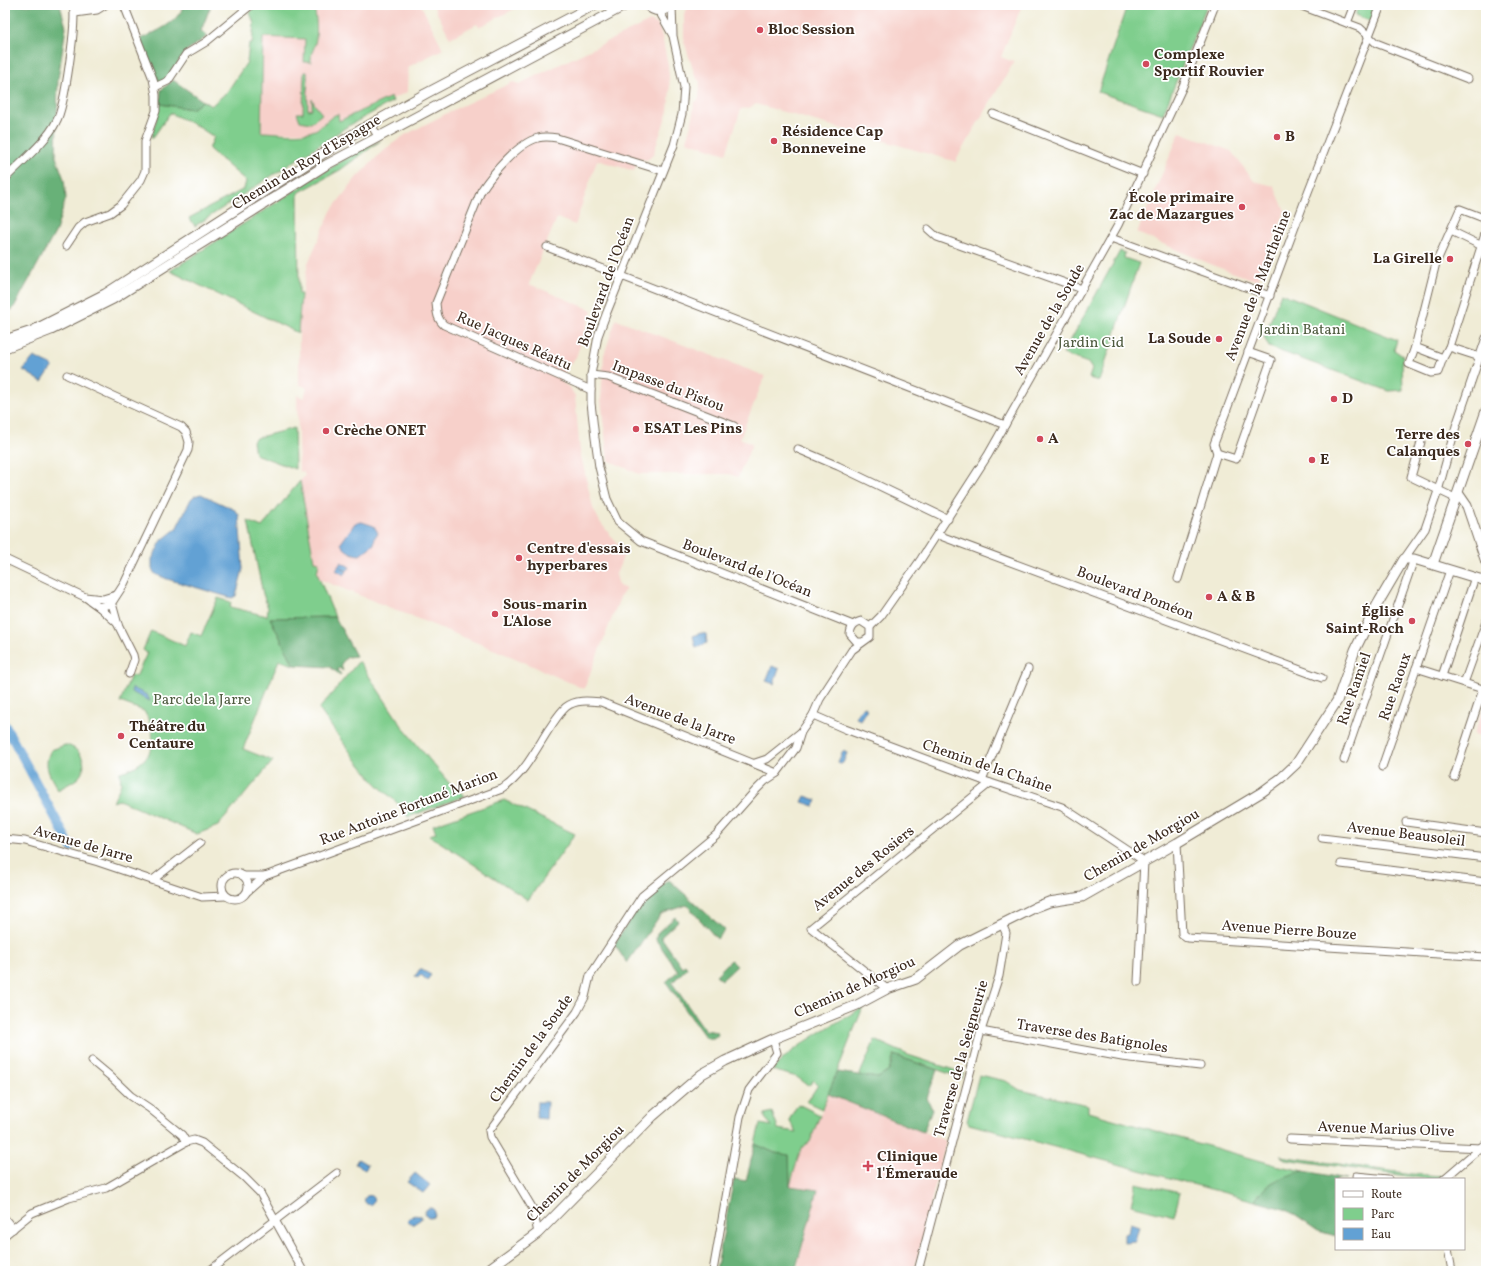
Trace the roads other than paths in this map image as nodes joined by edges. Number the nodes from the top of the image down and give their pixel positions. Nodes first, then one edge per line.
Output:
1 (73, 5) edge
2 (105, 5) edge
3 (124, 5) edge
4 (251, 5) edge
5 (594, 5) edge
6 (626, 5) edge
7 (647, 5) edge
8 (672, 5) edge
9 (1215, 5) edge
10 (1299, 5) edge
11 (1354, 5) edge
12 (1381, 5) edge
13 (659, 11) junction
14 (75, 13) junction
15 (1347, 23) junction
16 (674, 36) junction
17 (1369, 36) junction
18 (1468, 79) dead end
19 (155, 87) junction
20 (994, 114) dead end
21 (375, 123) junction
22 (380, 134) junction
23 (663, 171) junction
24 (1143, 174) junction
25 (5, 179) edge
26 (1486, 219) edge
27 (928, 229) dead end
28 (1451, 231) junction
29 (1486, 231) edge
30 (1111, 238) junction
31 (1480, 245) junction
32 (66, 246) dead end
33 (548, 248) dead end
34 (622, 275) junction
35 (1082, 289) junction
36 (1270, 296) junction
37 (1486, 338) edge
38 (5, 340) edge
39 (1415, 347) junction
40 (1449, 347) junction
41 (5, 348) edge
42 (1248, 352) junction
43 (1443, 358) junction
44 (1483, 358) edge
45 (67, 375) dead end
46 (592, 375) junction
47 (591, 390) junction
48 (1486, 411) edge
49 (1005, 425) junction
50 (734, 426) dead end
51 (1421, 442) dead end
52 (798, 449) dead end
53 (1217, 454) junction
54 (1438, 491) junction
55 (1456, 495) junction
56 (948, 519) junction
57 (938, 535) junction
58 (5, 559) edge
59 (1404, 559) junction
60 (1414, 559) junction
61 (1486, 562) edge
62 (1433, 564) junction
63 (1450, 570) junction
64 (1475, 577) junction
65 (1178, 579) dead end
66 (1486, 581) edge
67 (116, 595) junction
68 (86, 597) junction
69 (103, 599) junction
70 (111, 604) junction
71 (99, 607) junction
72 (1486, 622) edge
73 (118, 625) junction
74 (852, 625) junction
75 (870, 627) junction
76 (853, 638) junction
77 (862, 642) junction
78 (852, 650) junction
79 (1416, 668) junction
80 (1028, 669) dead end
81 (128, 674) dead end
82 (1442, 676) junction
83 (1322, 678) dead end
84 (1464, 683) junction
85 (1485, 688) edge
86 (573, 704) joint
87 (813, 715) junction
88 (801, 732) junction
89 (1344, 760) dead end
90 (755, 763) junction
91 (1382, 767) dead end
92 (777, 773) junction
93 (1454, 777) dead end
94 (982, 780) junction
95 (990, 783) junction
96 (1406, 822) dead end
97 (1486, 833) edge
98 (1322, 838) dead end
99 (5, 839) edge
100 (200, 843) dead end
101 (1177, 843) junction
102 (1486, 858) edge
103 (1144, 861) junction
104 (1341, 864) dead end
105 (243, 876) junction
106 (265, 876) junction
107 (154, 879) junction
108 (1486, 882) edge
109 (222, 888) junction
110 (248, 891) junction
111 (214, 896) junction
112 (226, 896) junction
113 (1002, 924) junction
114 (1486, 957) edge
115 (1138, 982) dead end
116 (887, 989) junction
117 (981, 1032) junction
118 (773, 1039) junction
119 (92, 1062) dead end
120 (1200, 1066) dead end
121 (1290, 1139) dead end
122 (187, 1141) junction
123 (1483, 1145) edge
124 (337, 1173) dead end
125 (1358, 1178) edge
126 (1377, 1178) edge
127 (1445, 1178) edge
128 (5, 1219) edge
129 (276, 1220) junction
130 (13, 1229) junction
131 (538, 1233) junction
132 (5, 1235) edge
133 (1448, 1250) edge
134 (209, 1271) edge
135 (303, 1271) edge
136 (486, 1271) edge
137 (712, 1271) edge
138 (918, 1271) edge
139 (1452, 1271) edge

1 - 14 street
2 - 14 street
3 - 19 street
4 - 19 street
5 - 21 street, Chemin du Roy d'Espagne
6 - 22 street, Chemin du Roy d'Espagne
7 - 13 street
8 - 13 street
8 - 16 street, Boulevard de l'Océan
9 - 24 street, Avenue de la Soude
10 - 15 street
11 - 15 street
12 - 17 street, Avenue de la Martheline
13 - 16 street, Boulevard de l'Océan
14 - 25 street
15 - 17 street
16 - 23 street, Boulevard de l'Océan
17 - 18 street
17 - 36 street, Avenue de la Martheline
19 - 32 street
20 - 24 street
21 - 22 street
21 - 38 street, Chemin du Roy d'Espagne
22 - 41 street, Chemin du Roy d'Espagne
23 - 34 street, Boulevard de l'Océan
23 - 47 street, Rue Jacques Réattu
24 - 30 street, Avenue de la Soude
26 - 28 street
27 - 35 street
28 - 31 street
28 - 39 street
29 - 31 street
30 - 35 street, Avenue de la Soude
30 - 36 street
31 - 40 street
33 - 34 street
34 - 46 street, Boulevard de l'Océan
34 - 49 street
35 - 49 street, Avenue de la Soude
36 - 42 street, Avenue de la Martheline
37 - 44 street, Chemin de Morgiou
39 - 43 street
39 - 43 street
40 - 43 street
40 - 44 street
42 - 53 street, Avenue de la Martheline
42 - 53 street
44 - 54 street, Chemin de Morgiou
45 - 67 street
46 - 47 street, Boulevard de l'Océan
46 - 50 street, Impasse du Pistou
47 - 74 street, Boulevard de l'Océan
48 - 55 street
49 - 56 street, Avenue de la Soude
51 - 54 street
52 - 56 street
53 - 65 street, Avenue de la Martheline
54 - 55 street
54 - 59 street, Chemin de Morgiou
55 - 61 street
55 - 62 street
56 - 57 street, Avenue de la Soude
57 - 75 street, Avenue de la Soude
57 - 83 street, Boulevard Poméon
58 - 68 street
59 - 60 street
59 - 101 street, Chemin de Morgiou
60 - 62 street
60 - 89 street, Rue Ramiel
62 - 63 street
63 - 64 street
63 - 79 street, Rue Raoux
64 - 66 street
64 - 82 street
67 - 69 street
67 - 70 street
68 - 69 street
68 - 71 street
69 - 70 street
70 - 71 street
70 - 73 street
71 - 73 street
72 - 84 street
73 - 81 street
74 - 75 street
74 - 76 street
75 - 77 street
76 - 77 street
76 - 78 street
77 - 78 street
78 - 87 street
79 - 82 street
79 - 91 street, Rue Raoux
80 - 94 street
82 - 84 street
84 - 85 street
85 - 93 street
86 - 90 street, Avenue de la Jarre
86 - 106 street, Rue Antoine Fortuné Marion
87 - 88 street
87 - 94 street, Chemin de la Chaîne
88 - 90 street
88 - 92 street
90 - 92 street, Avenue de la Jarre
92 - 131 street, Chemin de la Soude
94 - 95 street, Chemin de la Chaîne
95 - 103 street, Chemin de la Chaîne
95 - 116 street, Avenue des Rosiers
96 - 97 street
98 - 102 street, Avenue Beausoleil
99 - 107 street, Avenue de Jarre
100 - 107 street
101 - 103 street, Chemin de Morgiou
101 - 114 street, Avenue Pierre Bouze
103 - 113 street, Chemin de Morgiou
103 - 115 street
104 - 108 street
105 - 106 street, Rue Antoine Fortuné Marion
105 - 109 street
105 - 110 street
106 - 110 street, Rue Antoine Fortuné Marion
107 - 111 street
109 - 111 street
109 - 112 street
110 - 112 street
111 - 112 street
113 - 116 street, Chemin de Morgiou
113 - 117 street, Traverse de la Seigneurie
116 - 118 street, Chemin de Morgiou
117 - 120 street, Traverse des Batignoles
117 - 138 street, Traverse de la Seigneurie
118 - 131 street, Chemin de Morgiou
118 - 137 street
119 - 122 street
121 - 123 street, Avenue Marius Olive
122 - 129 street
122 - 130 street
123 - 127 street
124 - 129 street
125 - 126 street
128 - 130 street
129 - 134 street
129 - 135 street
130 - 132 street
131 - 136 street, Chemin de Morgiou
133 - 139 street

